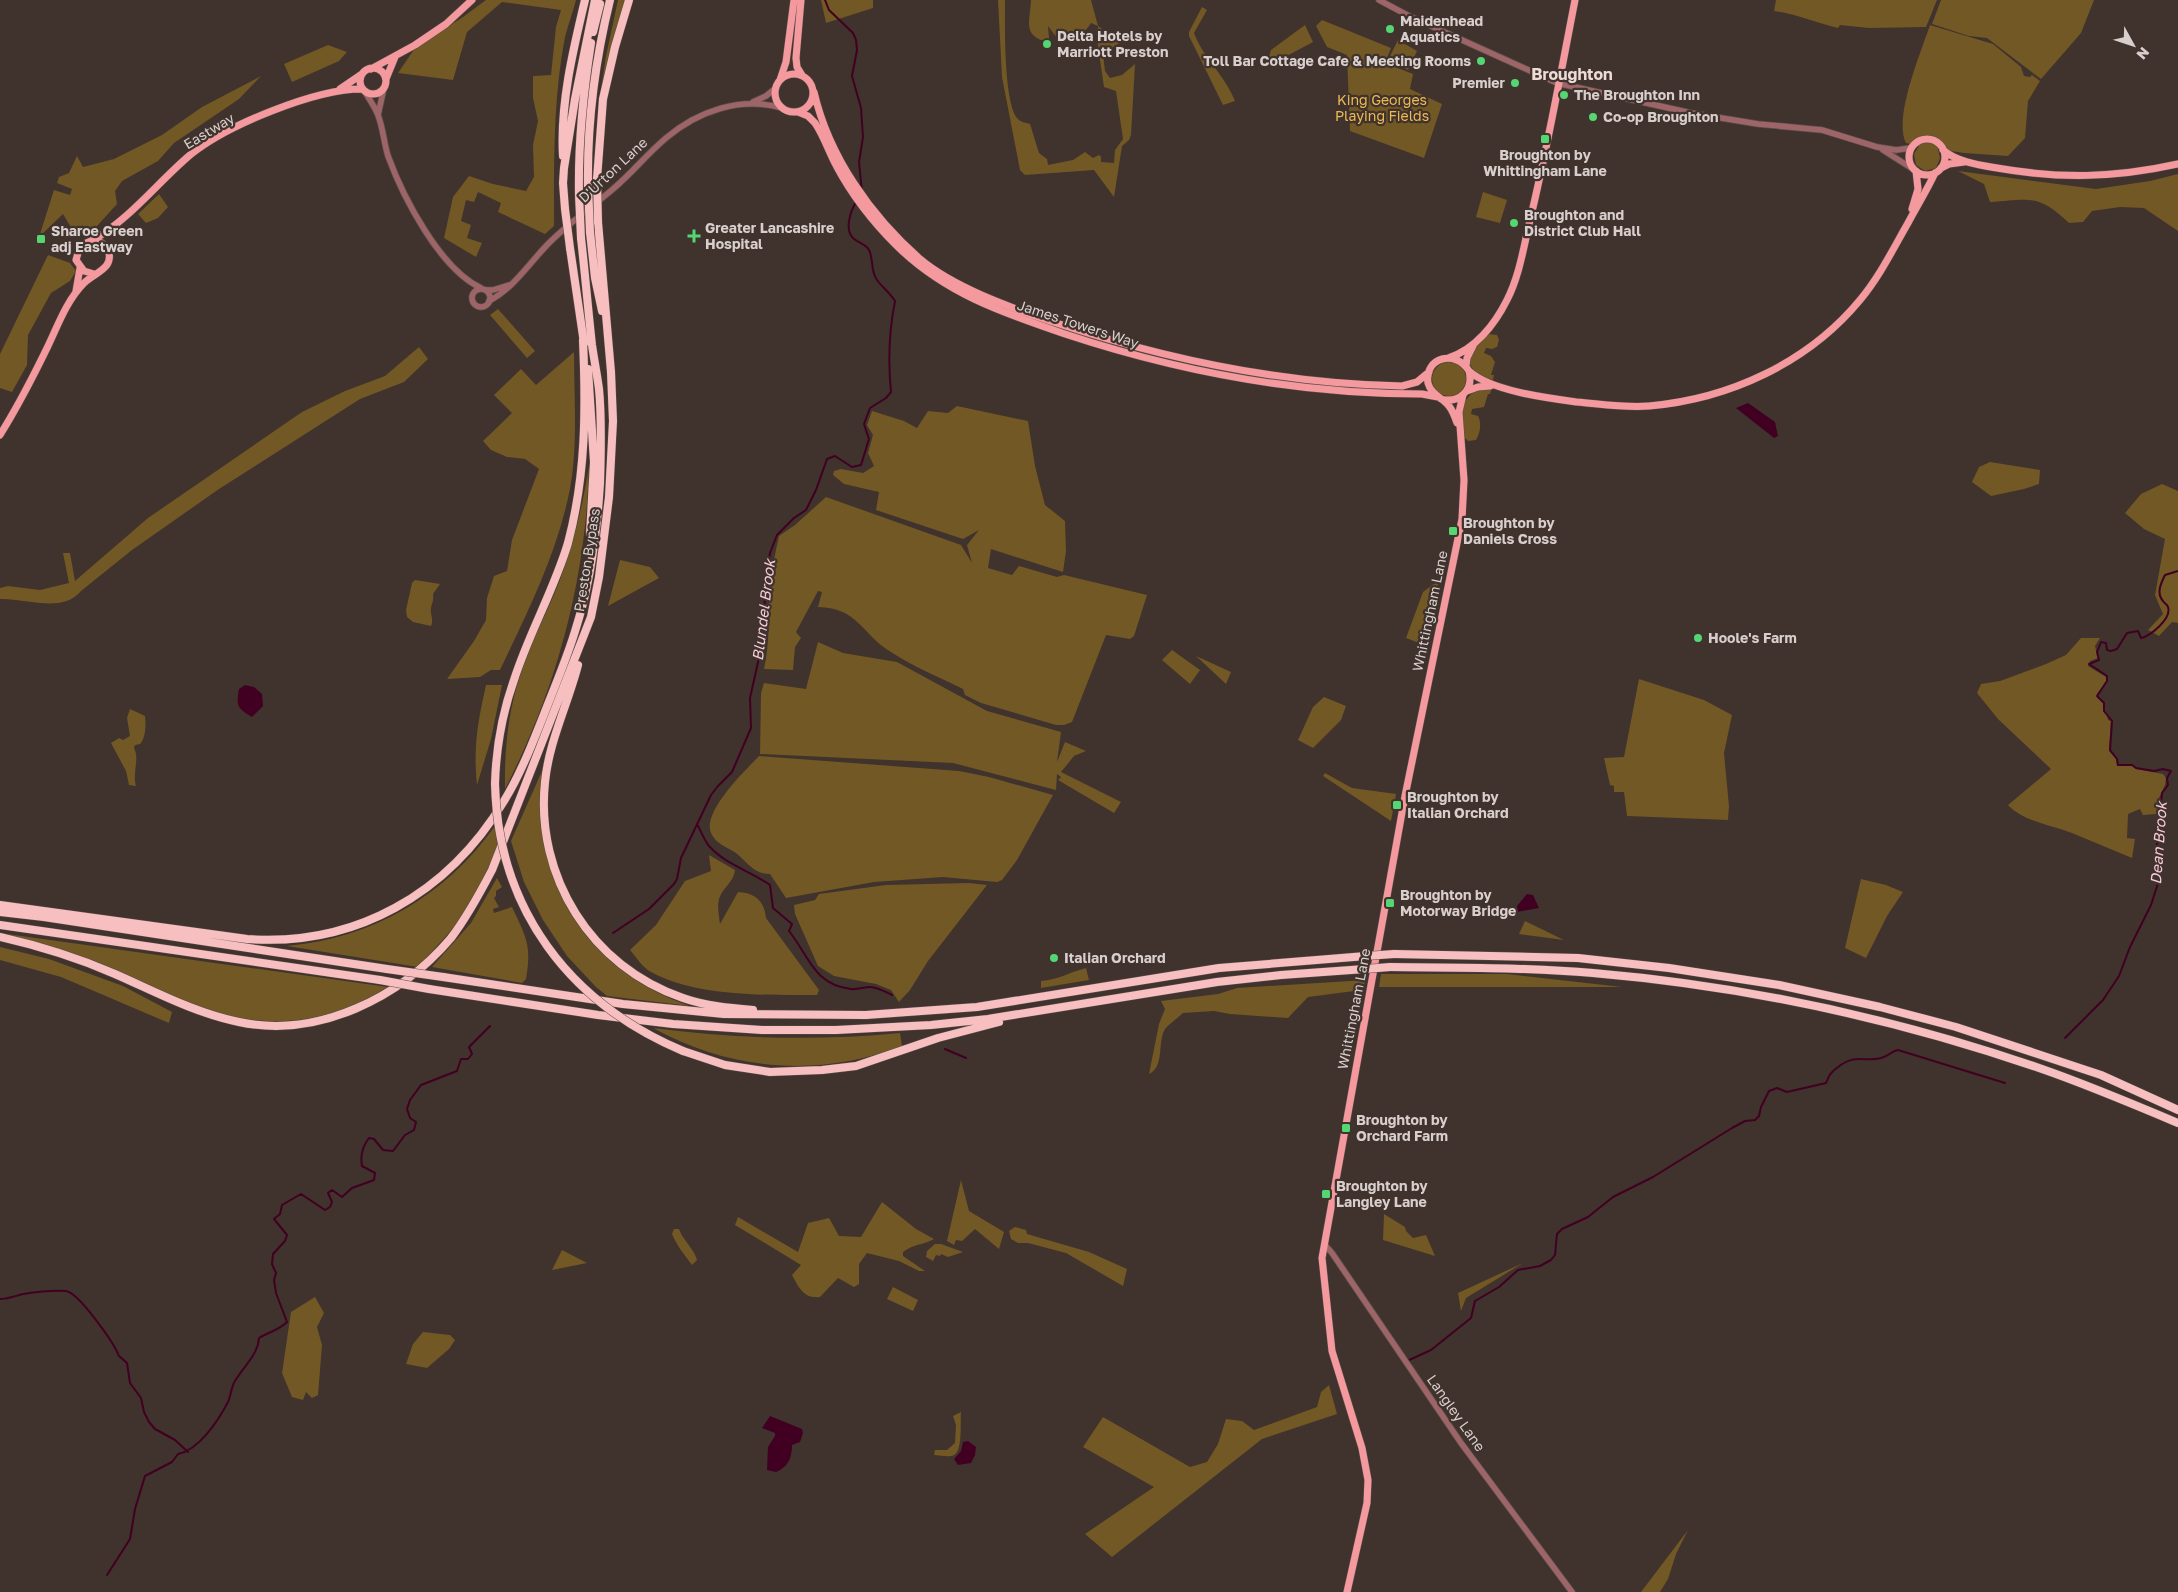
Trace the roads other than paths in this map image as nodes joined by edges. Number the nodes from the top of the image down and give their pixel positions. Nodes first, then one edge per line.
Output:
1 (585, 0) edge
2 (596, 0) edge
3 (601, 0) edge
4 (610, 0) edge
5 (629, 0) edge
6 (794, 0) edge
7 (801, 0) edge
8 (1379, 0) edge
9 (1575, 0) edge
10 (471, 1) edge
11 (396, 56) junction
12 (368, 70) junction
13 (802, 75) junction
14 (386, 79) junction
15 (780, 80) junction
16 (1560, 84) junction
17 (384, 88) junction
18 (776, 88) junction
19 (364, 90) junction
20 (338, 91) junction
21 (814, 92) junction
22 (751, 103) junction
23 (782, 108) junction
24 (798, 112) junction
25 (378, 115) junction
26 (1877, 147) junction
27 (1911, 148) junction
28 (1943, 150) junction
29 (1972, 162) junction
30 (2178, 164) edge
31 (564, 168) junction
32 (1914, 170) junction
33 (1938, 170) junction
34 (1907, 224) junction
35 (114, 226) junction
36 (93, 240) junction
37 (106, 246) junction
38 (80, 268) junction
39 (94, 274) junction
40 (465, 278) junction
41 (511, 284) junction
42 (483, 289) junction
43 (76, 292) junction
44 (471, 299) junction
45 (489, 301) junction
46 (606, 325) junction
47 (584, 340) junction
48 (1476, 341) junction
49 (1448, 358) junction
50 (1468, 368) junction
51 (1429, 372) junction
52 (1493, 386) junction
53 (1465, 393) junction
54 (1439, 398) junction
55 (1459, 428) junction
56 (0, 435) edge
57 (581, 613) junction
58 (591, 617) junction
59 (0, 905) edge
60 (0, 912) edge
61 (0, 925) edge
62 (0, 937) edge
63 (0, 941) edge
64 (65, 955) junction
65 (1074, 1005) junction
66 (808, 1016) junction
67 (2178, 1110) edge
68 (2178, 1123) edge
69 (1325, 1245) junction
70 (1347, 1592) edge
71 (1572, 1592) edge

1 - 31 highway
2 - 31 highway
3 - 57 highway, bridge
4 - 46 highway, bridge
5 - 46 highway, bridge
6 - 15 main road
7 - 13 main road
8 - 16 street
9 - 16 main road
10 - 11 main road, Eastway
11 - 12 main road, Eastway
11 - 14 main road
12 - 14 main road
12 - 19 main road
12 - 20 main road, Eastway
13 - 15 main road
13 - 21 main road
14 - 17 main road
15 - 18 main road
16 - 26 street
16 - 48 main road
17 - 19 main road
17 - 25 street
18 - 22 street, D'Urton Lane
18 - 23 main road
19 - 20 main road, Eastway
19 - 25 street
20 - 35 main road, Eastway
21 - 24 main road
21 - 51 main road, James Towers Way
22 - 23 street, D'Urton Lane
22 - 41 street, D'Urton Lane
23 - 24 main road
24 - 54 main road, James Towers Way
25 - 40 street
26 - 27 street
26 - 32 street
27 - 28 main road
27 - 32 main road
28 - 29 main road
28 - 33 main road
29 - 30 main road
29 - 33 main road
31 - 47 highway, bridge
32 - 33 main road
32 - 34 main road
33 - 34 main road
34 - 52 main road
35 - 36 main road, Eastway
35 - 37 main road, Eastway
36 - 37 main road
36 - 38 main road, Eastway
37 - 39 main road, Eastway
38 - 39 main road
38 - 43 main road, Eastway
39 - 43 main road, Eastway
40 - 42 street
40 - 44 street
41 - 42 street
41 - 45 street, D'Urton Lane
42 - 44 street
42 - 45 street
43 - 56 main road, Eastway
44 - 45 street
46 - 58 highway, Preston Bypass
47 - 57 highway
47 - 65 highway, bridge
48 - 49 main road
48 - 50 main road
49 - 50 main road
49 - 51 main road
50 - 52 main road
50 - 53 main road
51 - 54 main road
52 - 53 main road
53 - 54 main road
53 - 55 main road, Whittingham Lane
54 - 55 main road, Whittingham Lane
55 - 69 main road, Whittingham Lane
57 - 59 highway, Preston Bypass
58 - 64 highway, Preston Bypass
58 - 66 highway
60 - 66 highway, bridge
61 - 65 highway, bridge
62 - 64 highway
63 - 64 highway
65 - 68 highway, bridge
66 - 67 highway, bridge
69 - 70 main road, Whittingham Lane
69 - 71 street, Langley Lane

